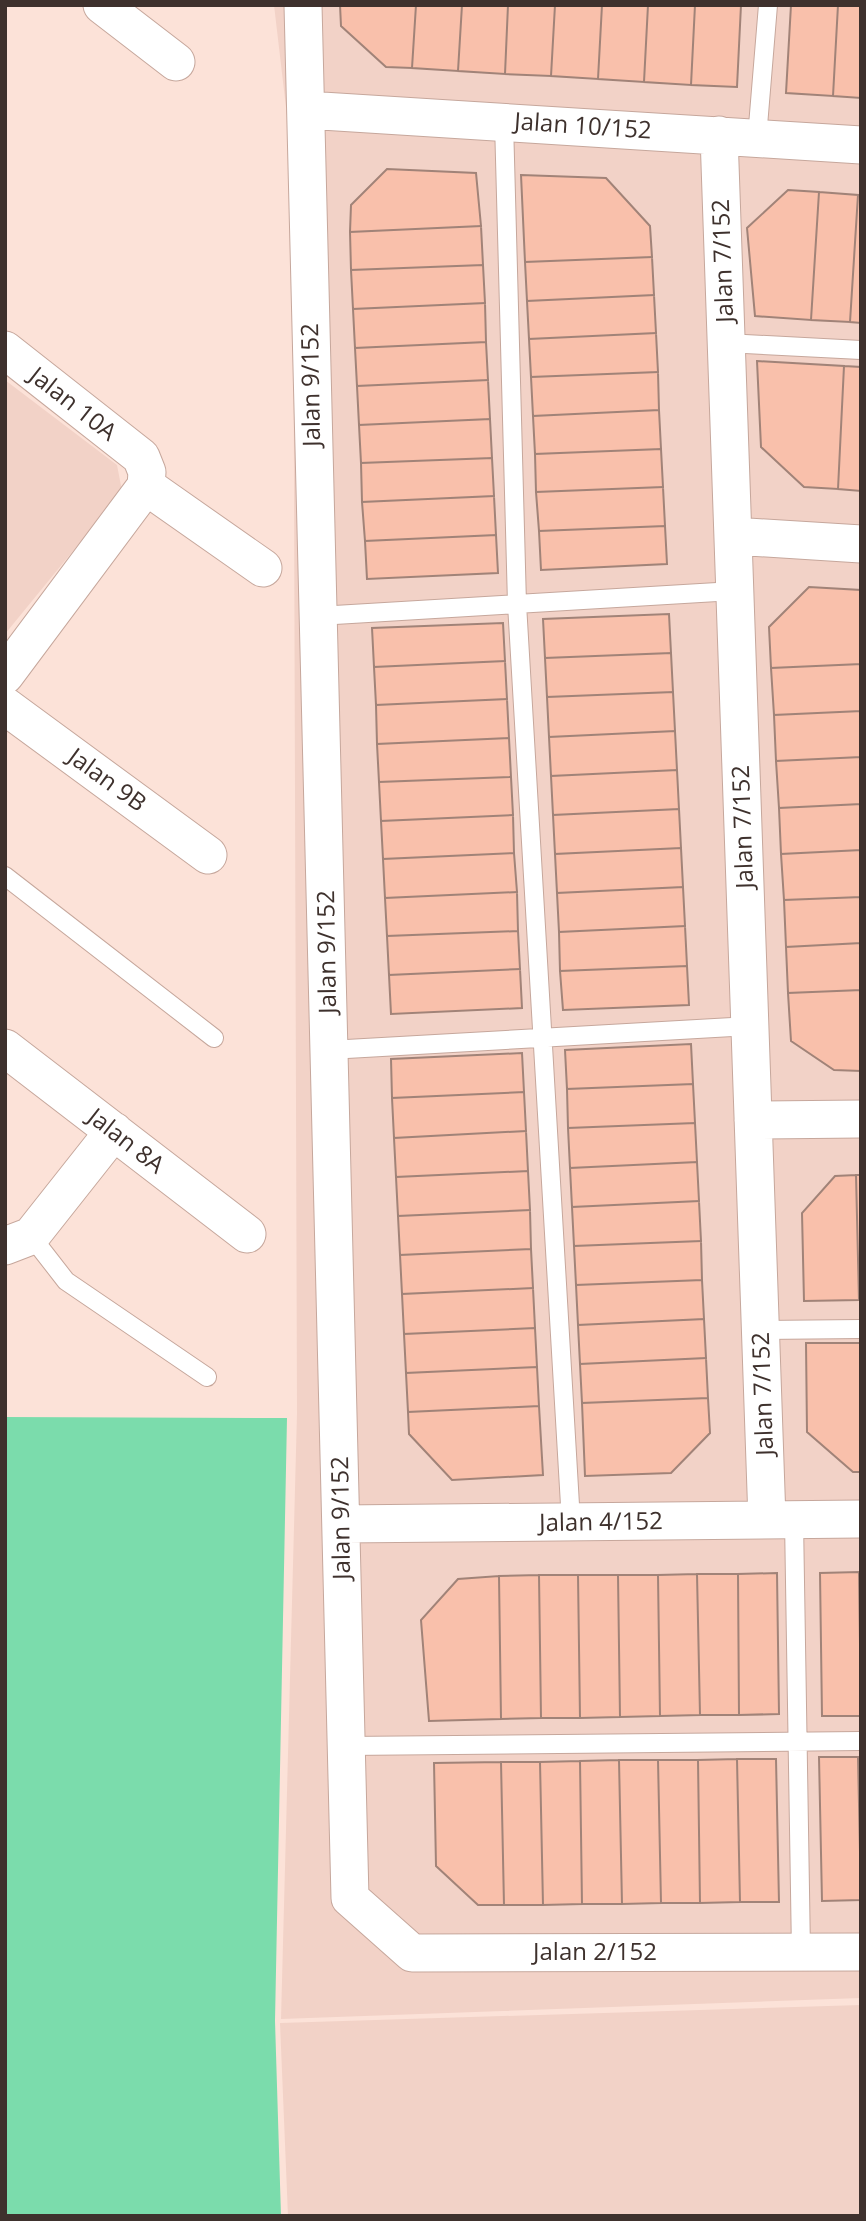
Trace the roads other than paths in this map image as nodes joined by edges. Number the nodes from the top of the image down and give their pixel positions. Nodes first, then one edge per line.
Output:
1 (102, 5) edge
2 (303, 5) edge
3 (768, 5) edge
4 (176, 62) dead end
5 (306, 110) junction
6 (504, 122) junction
7 (719, 135) junction
8 (757, 138) junction
9 (861, 145) edge
10 (726, 343) junction
11 (5, 350) edge
12 (861, 350) edge
13 (144, 472) junction
14 (733, 536) junction
15 (861, 544) edge
16 (263, 568) dead end
17 (734, 591) junction
18 (517, 604) junction
19 (318, 616) junction
20 (5, 675) edge
21 (5, 706) edge
22 (208, 855) dead end
23 (5, 876) edge
24 (750, 1026) junction
25 (214, 1038) dead end
26 (542, 1038) junction
27 (5, 1048) edge
28 (329, 1050) junction
29 (861, 1119) edge
30 (753, 1120) junction
31 (114, 1131) junction
32 (247, 1234) dead end
33 (18, 1241) edge
34 (861, 1329) edge
35 (760, 1330) junction
36 (207, 1377) dead end
37 (861, 1519) edge
38 (781, 1520) junction
39 (571, 1522) junction
40 (341, 1524) junction
41 (861, 1741) edge
42 (798, 1742) junction
43 (346, 1746) junction
44 (350, 1898) joint
45 (802, 1952) junction
46 (861, 1952) edge

1 - 4 street
2 - 5 street, Jalan 9/152
3 - 8 lane
5 - 6 street, Jalan 10/152
5 - 19 street, Jalan 9/152
6 - 7 street, Jalan 10/152
6 - 18 lane
7 - 8 street, Jalan 10/152
7 - 10 street, Jalan 7/152
8 - 9 street, Jalan 10/152
10 - 12 lane
10 - 14 street, Jalan 7/152
11 - 13 street, Jalan 10A
13 - 16 street, Jalan 10A
13 - 20 street
14 - 15 street
14 - 17 street, Jalan 7/152
17 - 18 lane
17 - 24 street, Jalan 7/152
18 - 19 lane
18 - 26 lane
19 - 28 street, Jalan 9/152
21 - 22 street, Jalan 9B
23 - 25 lane
24 - 26 lane
24 - 30 street, Jalan 7/152
26 - 28 lane
26 - 39 lane
27 - 31 street, Jalan 8A
28 - 40 street, Jalan 9/152
29 - 30 street
30 - 35 street, Jalan 7/152
31 - 32 street, Jalan 8A
31 - 33 street
33 - 36 lane
34 - 35 lane
35 - 38 street, Jalan 7/152
37 - 38 street, Jalan 4/152
38 - 39 street, Jalan 4/152
38 - 42 lane
39 - 40 street, Jalan 4/152
40 - 43 street, Jalan 9/152
41 - 42 lane
42 - 43 lane
42 - 45 lane
43 - 44 street, Jalan 9/152
44 - 45 street, Jalan 2/152
45 - 46 street, Jalan 2/152

